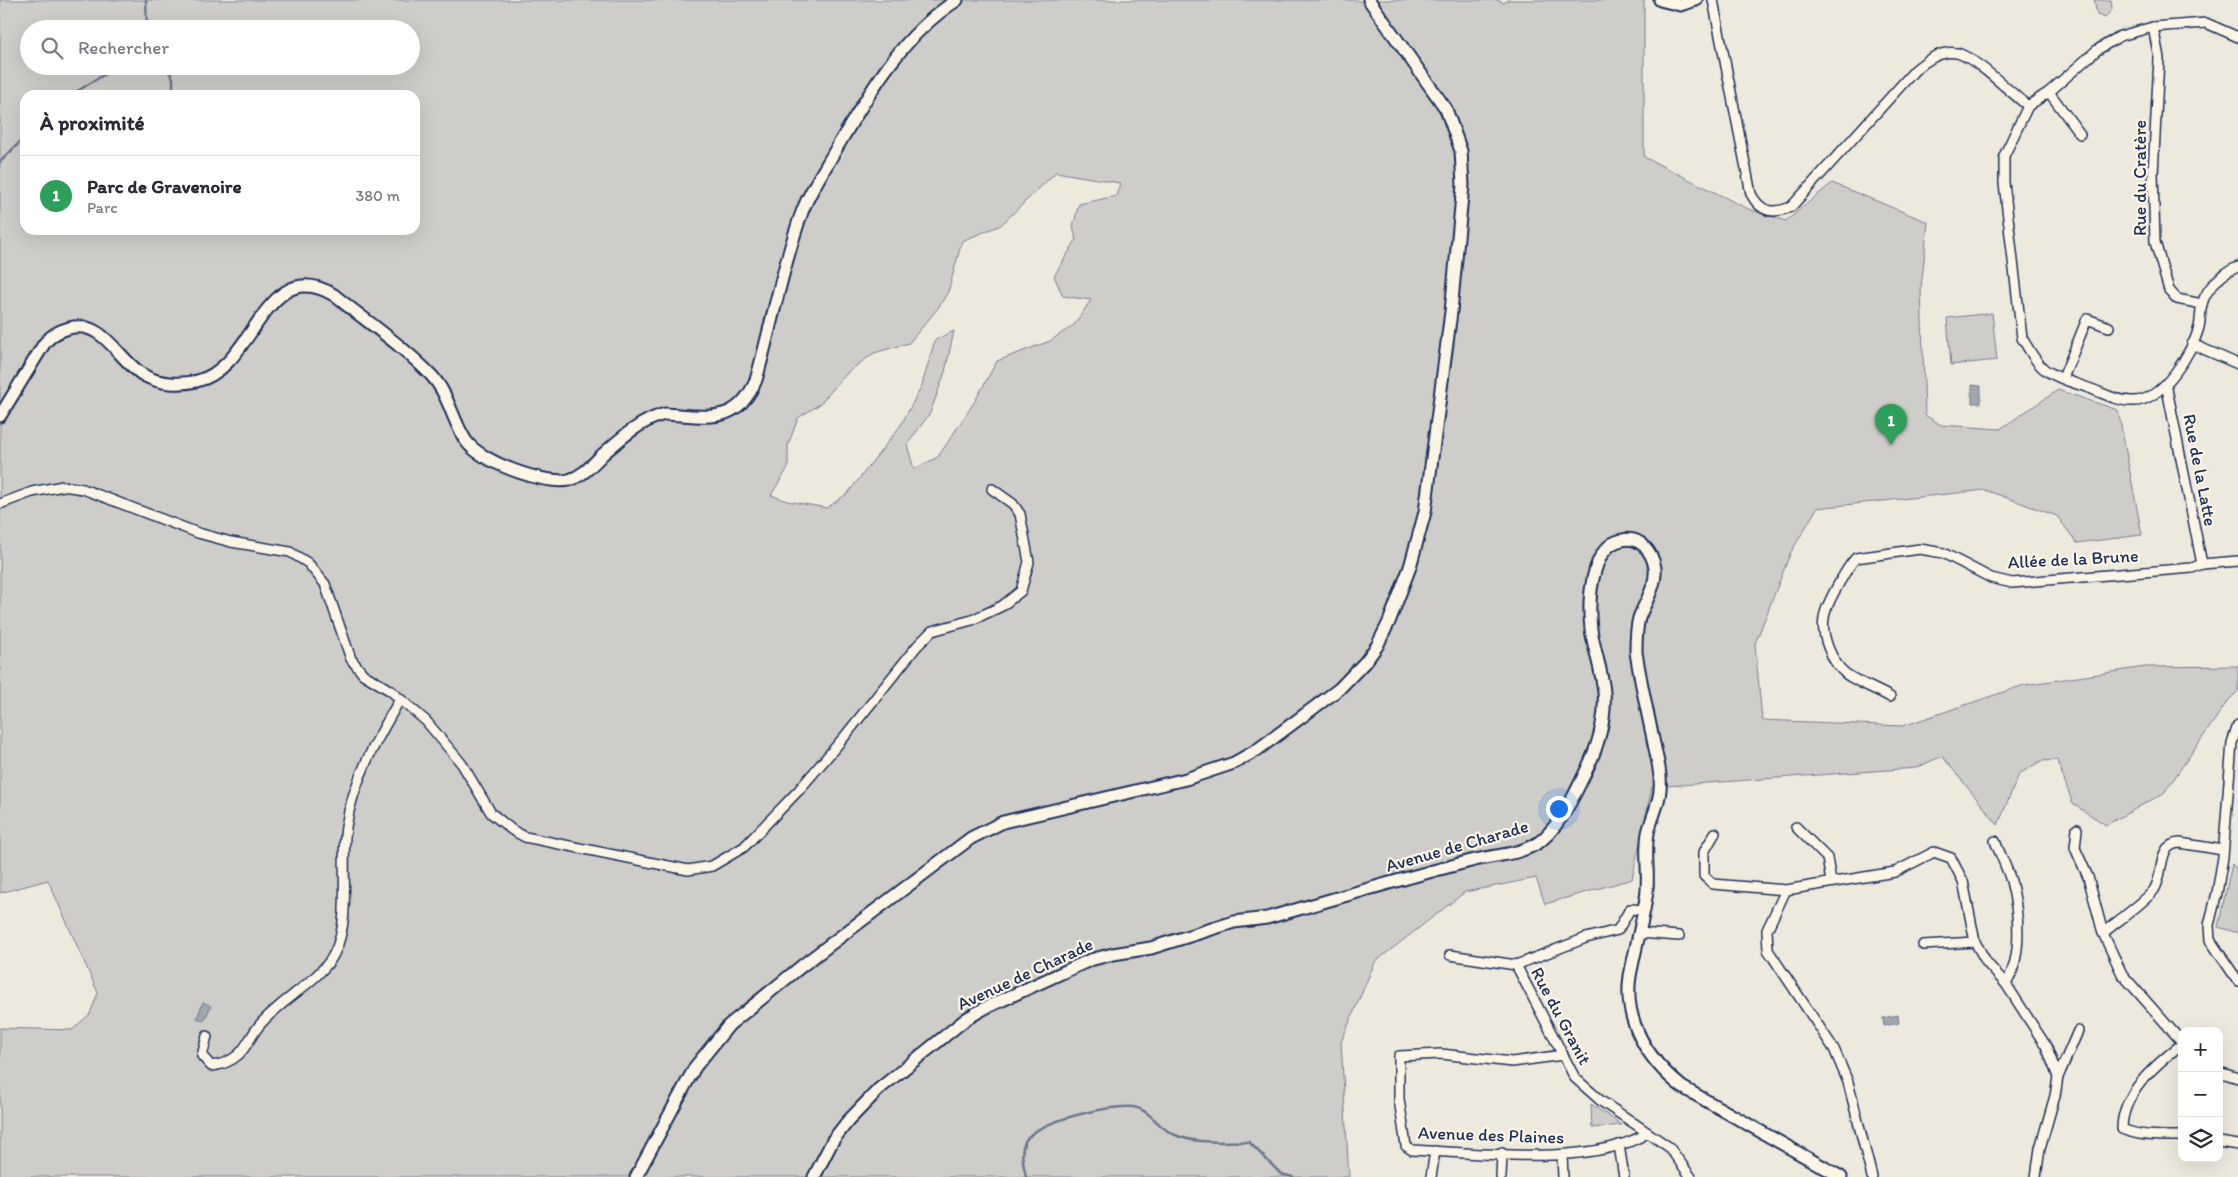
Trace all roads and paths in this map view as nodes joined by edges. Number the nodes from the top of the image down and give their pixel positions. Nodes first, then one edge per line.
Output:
1 (957, 0) edge
2 (1369, 0) edge
3 (1660, 0) edge
4 (1696, 0) edge
5 (1713, 0) edge
6 (2153, 27) junction
7 (2238, 38) edge
8 (2050, 92) junction
9 (2028, 106) junction
10 (2080, 134) dead end
11 (2238, 267) edge
12 (2202, 304) junction
13 (2109, 327) dead end
14 (2192, 344) junction
15 (2238, 364) edge
16 (2063, 378) junction
17 (2166, 384) junction
18 (0, 416) edge
19 (992, 489) dead end
20 (0, 504) edge
21 (2238, 561) edge
22 (2202, 564) junction
23 (1890, 697) dead end
24 (400, 698) junction
25 (2238, 724) edge
26 (1796, 827) dead end
27 (2077, 829) dead end
28 (1715, 833) dead end
29 (1995, 841) dead end
30 (2223, 850) junction
31 (1831, 882) junction
32 (1786, 890) junction
33 (1644, 910) junction
34 (1640, 933) junction
35 (2103, 933) junction
36 (1679, 936) dead end
37 (1976, 942) junction
38 (1923, 945) dead end
39 (1450, 956) dead end
40 (1516, 965) junction
41 (2238, 981) edge
42 (2006, 984) junction
43 (2078, 1031) dead end
44 (207, 1036) dead end
45 (2178, 1038) edge
46 (2178, 1046) edge
47 (1563, 1055) junction
48 (2223, 1073) edge
49 (2058, 1077) junction
50 (2238, 1078) edge
51 (1647, 1133) junction
52 (2178, 1136) edge
53 (2223, 1143) edge
54 (1619, 1145) junction
55 (2238, 1145) edge
56 (1435, 1151) junction
57 (1502, 1154) junction
58 (1562, 1155) junction
59 (636, 1177) edge
60 (814, 1177) edge
61 (1431, 1177) edge
62 (1501, 1177) edge
63 (1563, 1177) edge
64 (1624, 1177) edge
65 (1691, 1177) edge
66 (1841, 1177) edge
67 (1872, 1177) edge
68 (2036, 1177) edge

1 - 18 street
2 - 59 street
3 - 4 street
5 - 9 street
6 - 7 street
6 - 8 street
6 - 12 street, Rue du Cratère
8 - 9 street
8 - 10 street
9 - 16 street
11 - 12 street
12 - 14 street
13 - 16 street
14 - 15 street
14 - 17 street
16 - 17 street
17 - 22 street, Rue de la Latte
19 - 24 street
20 - 24 street
21 - 22 street, Allée de la Brune
22 - 23 street, Allée de la Brune
24 - 44 street
25 - 30 street
26 - 31 street
27 - 35 street
28 - 32 street
29 - 42 street
30 - 35 street
30 - 41 street
31 - 32 street
31 - 37 street
32 - 67 street
33 - 34 street, Avenue de Charade
33 - 40 street
33 - 60 street, Avenue de Charade
34 - 36 street
34 - 66 street, Avenue de Charade
35 - 45 street
37 - 38 street
37 - 42 street
39 - 40 street
40 - 47 street, Rue du Granit
42 - 49 street
43 - 49 street
46 - 52 street
47 - 51 street, Rue du Granit
47 - 56 street, Avenue des Plaines
48 - 50 street
49 - 68 street
51 - 54 street, Avenue des Plaines
51 - 65 street, Rue du Granit
53 - 55 street
54 - 58 street, Avenue des Plaines
54 - 64 street
56 - 57 street, Avenue des Plaines
56 - 61 street
57 - 58 street, Avenue des Plaines
57 - 62 street
58 - 63 street

